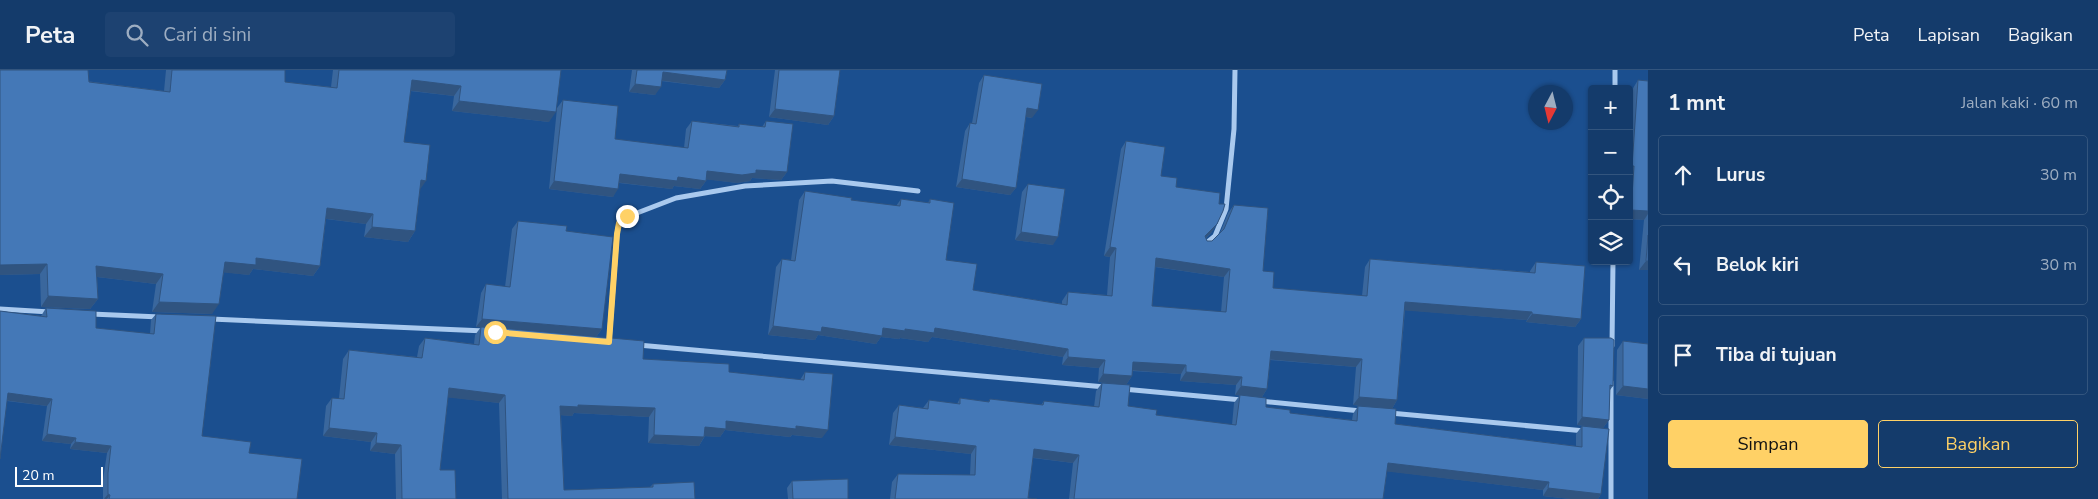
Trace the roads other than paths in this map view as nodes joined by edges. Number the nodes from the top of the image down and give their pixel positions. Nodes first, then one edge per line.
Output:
1 (1235, 70) edge
2 (1615, 70) edge
3 (1615, 85) edge
4 (918, 191) dead end
5 (1204, 246) edge
6 (1613, 265) edge
7 (0, 310) edge
8 (59, 312) edge
9 (89, 313) edge
10 (168, 317) edge
11 (208, 319) edge
12 (495, 332) edge
13 (599, 341) edge
14 (609, 342) junction
15 (619, 343) edge
16 (629, 344) edge
17 (1612, 357) edge
18 (1612, 376) edge
19 (1363, 411) edge
20 (1383, 412) edge
21 (1591, 431) edge
22 (1601, 432) edge
23 (1611, 433) junction
24 (1611, 499) edge

1 - 5 street
2 - 3 street
4 - 14 street
6 - 17 street
7 - 8 street
9 - 10 street
11 - 12 street
13 - 14 street
14 - 15 street
16 - 19 street
18 - 23 street
20 - 21 street
22 - 23 street
23 - 24 street

